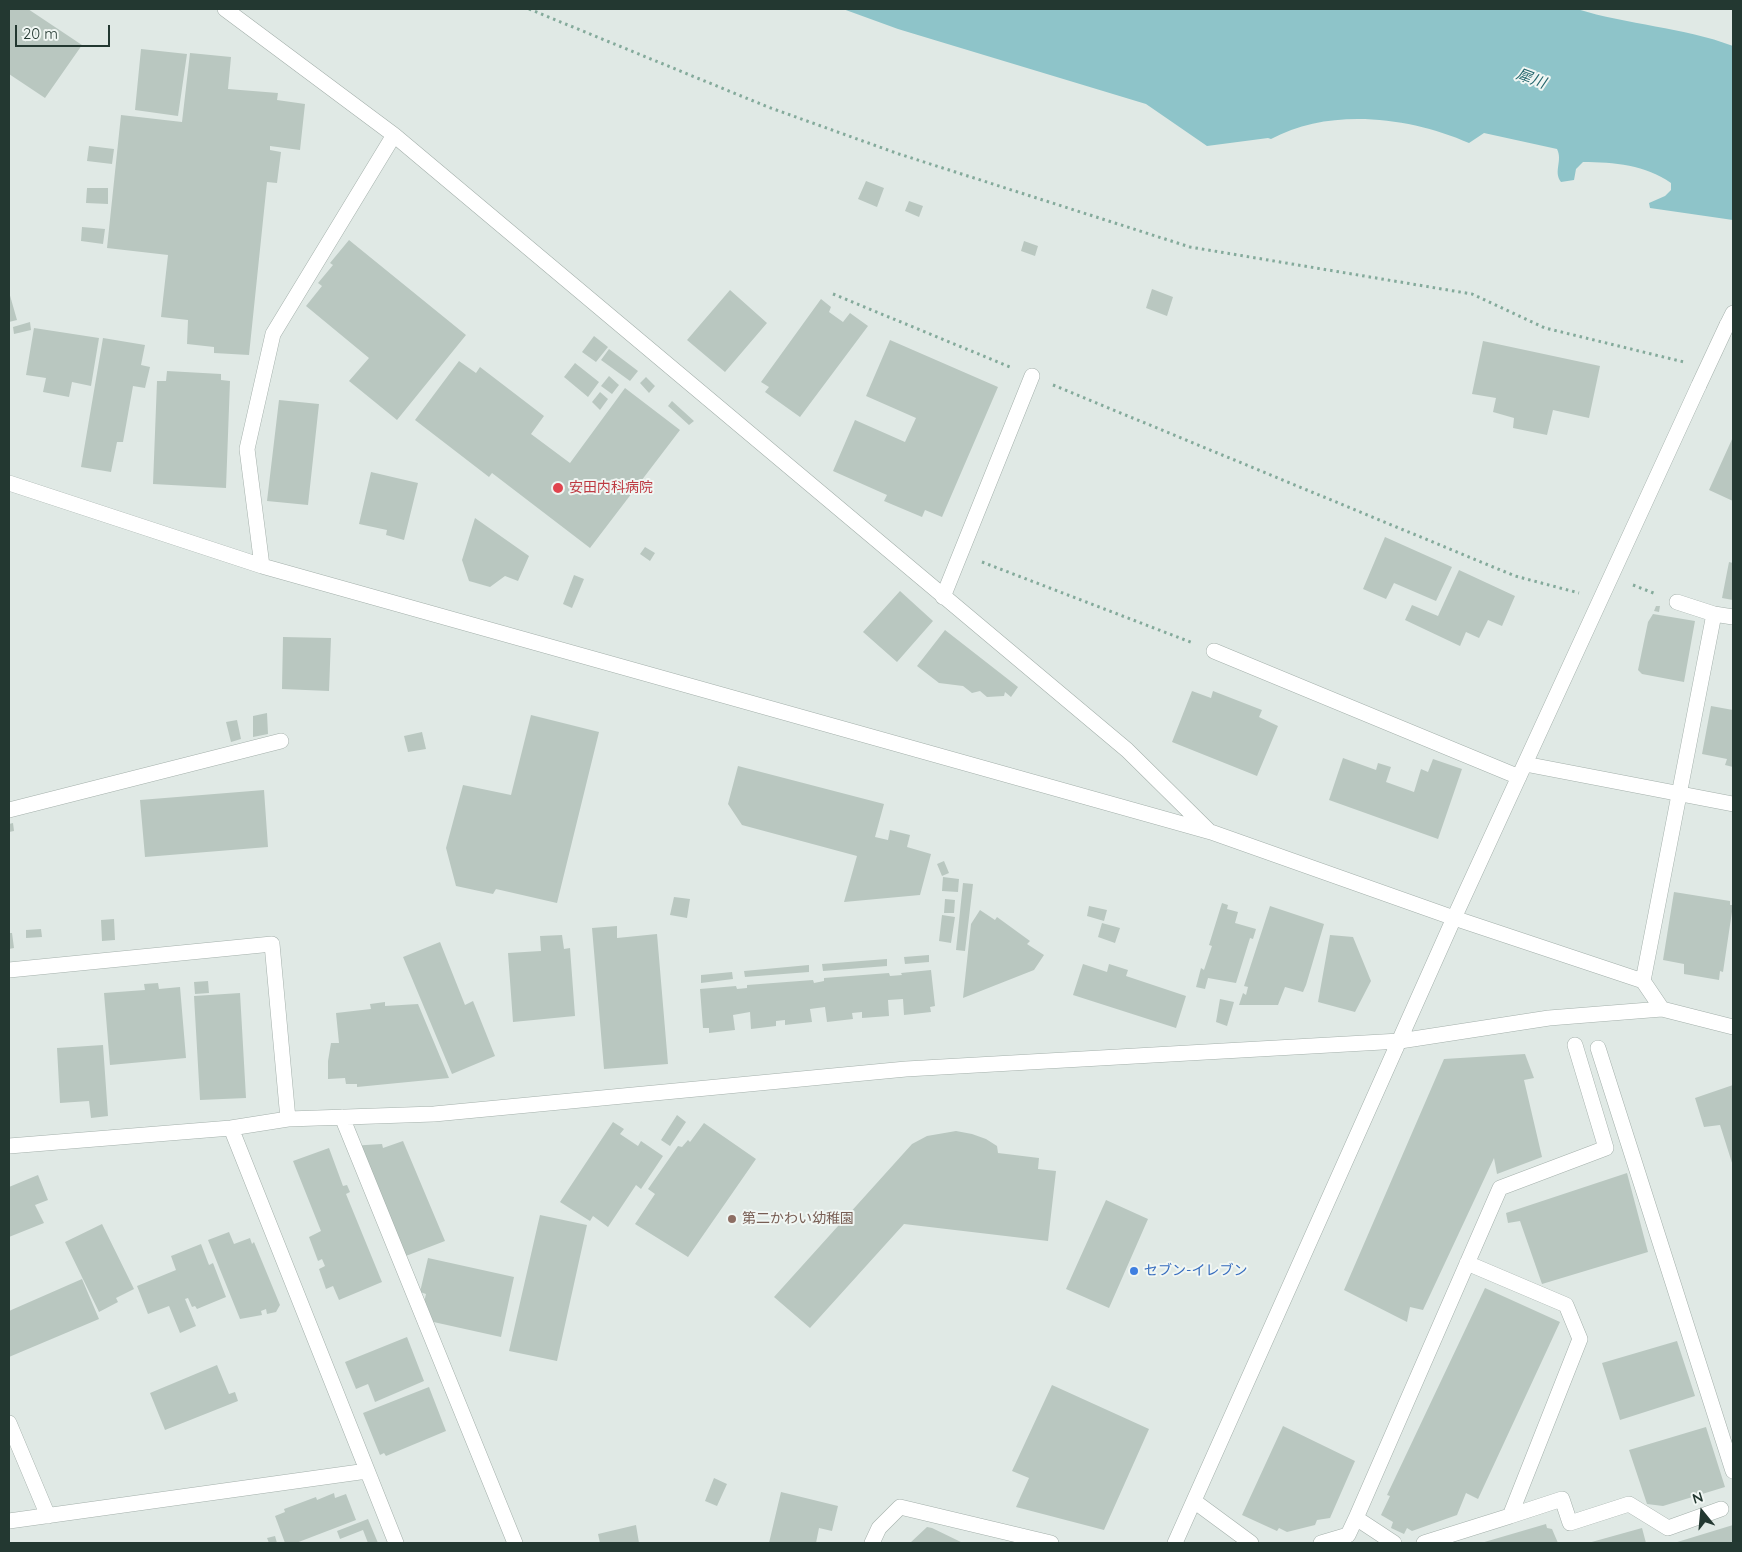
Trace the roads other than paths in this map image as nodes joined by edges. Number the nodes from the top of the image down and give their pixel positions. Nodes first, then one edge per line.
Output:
1 (224, 9) edge
2 (394, 135) junction
3 (1733, 313) edge
4 (1032, 376) road end
5 (9, 483) edge
6 (262, 566) junction
7 (943, 597) junction
8 (1677, 602) road end
9 (1714, 614) junction
10 (1733, 617) edge
11 (1214, 651) road end
12 (281, 740) dead end
13 (1522, 770) junction
14 (1679, 794) junction
15 (1733, 804) edge
16 (9, 810) edge
17 (1210, 832) junction
18 (1454, 918) junction
19 (9, 970) edge
20 (1643, 981) junction
21 (1662, 1009) junction
22 (1733, 1027) edge
23 (1400, 1041) junction
24 (1575, 1045) dead end
25 (1598, 1048) dead end
26 (342, 1117) junction
27 (288, 1119) junction
28 (231, 1128) junction
29 (9, 1146) edge
30 (1467, 1263) junction
31 (9, 1423) edge
32 (367, 1471) junction
33 (1733, 1472) edge
34 (1194, 1501) junction
35 (1721, 1509) dead end
36 (48, 1516) junction
37 (1510, 1516) junction
38 (1356, 1518) junction
39 (9, 1521) edge
40 (396, 1543) edge
41 (515, 1543) edge
42 (872, 1543) edge
43 (1051, 1543) edge
44 (1175, 1543) edge
45 (1251, 1543) edge
46 (1321, 1543) edge
47 (1394, 1543) edge
48 (1424, 1543) edge

1 - 2 street
2 - 6 street
2 - 7 street
3 - 13 street, bridge
4 - 7 street
5 - 6 street
6 - 17 street
7 - 17 street
8 - 9 street
9 - 10 street
9 - 14 street
11 - 13 street
12 - 16 street
13 - 14 street
13 - 18 street
14 - 15 street
14 - 20 street
17 - 18 street
18 - 20 street
18 - 23 street
19 - 27 street
20 - 21 street
21 - 22 street
21 - 23 street
23 - 26 street
23 - 34 street
24 - 30 street
25 - 33 street
26 - 27 street
26 - 41 street
27 - 28 street
28 - 29 street
28 - 32 street
30 - 37 street
30 - 38 street
31 - 36 street
32 - 36 street
32 - 40 street
34 - 44 street
34 - 45 street
35 - 37 street
36 - 39 street
37 - 48 street
38 - 46 street
38 - 47 street
42 - 43 street

